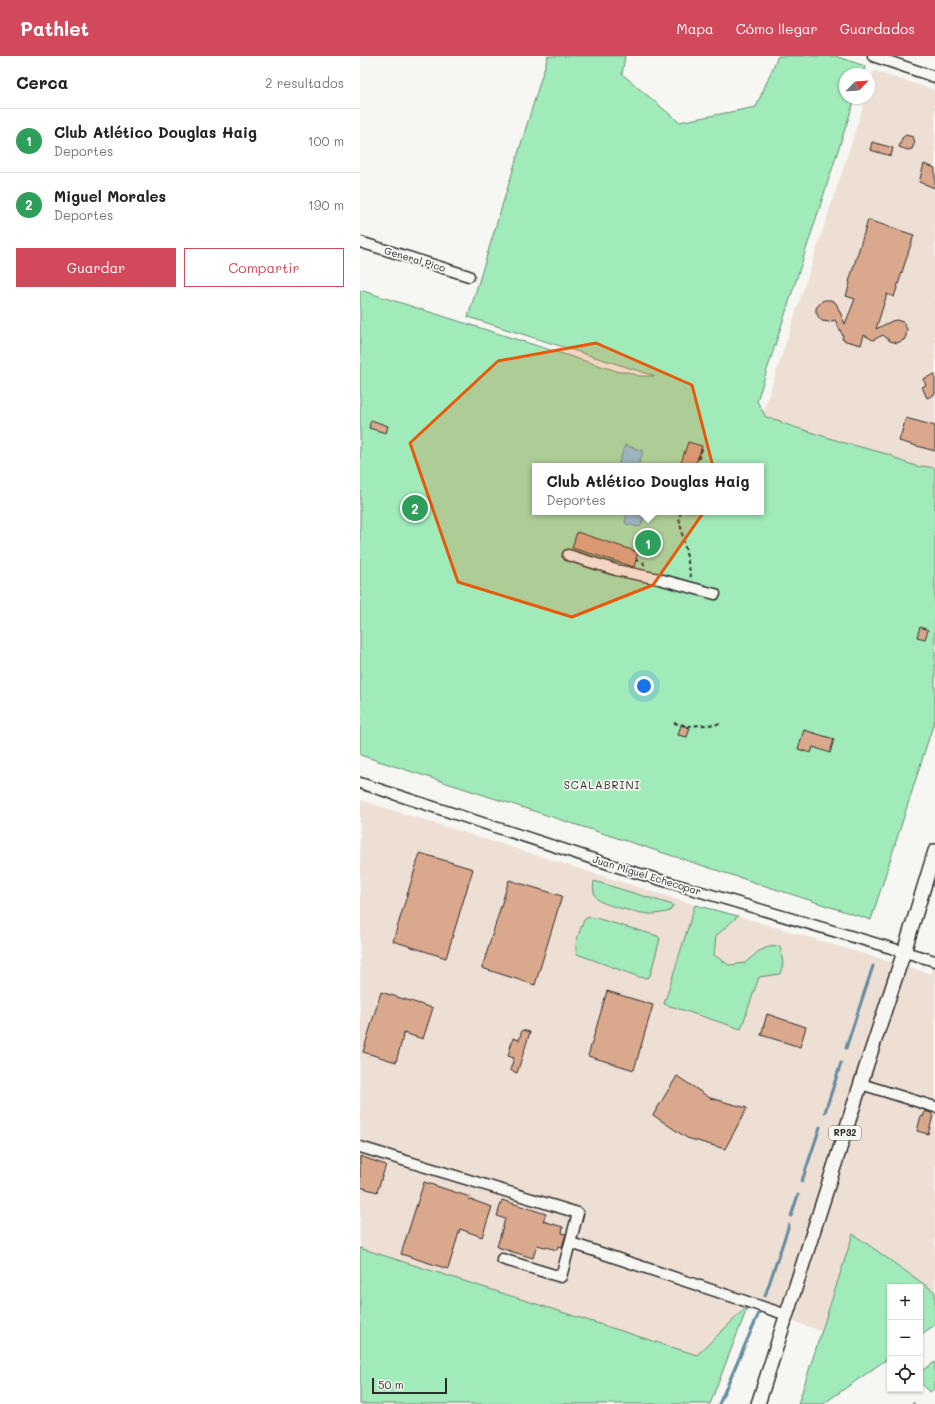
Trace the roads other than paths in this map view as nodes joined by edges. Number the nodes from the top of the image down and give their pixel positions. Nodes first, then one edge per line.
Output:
1 (874, 56) edge
2 (935, 77) edge
3 (360, 242) edge
4 (469, 276) dead end
5 (568, 555) dead end
6 (715, 594) dead end
7 (360, 783) edge
8 (935, 851) edge
9 (904, 952) junction
10 (935, 961) edge
11 (861, 1084) junction
12 (935, 1107) edge
13 (360, 1147) edge
14 (571, 1244) junction
15 (502, 1259) dead end
16 (787, 1315) junction
17 (758, 1404) edge

1 - 2 street
3 - 4 street, General Pico
5 - 6 street
7 - 9 street, Juan Miguel Echecopar
8 - 9 main road, RP32
9 - 10 street, Juan Miguel Echecopar
9 - 11 main road, RP32
11 - 12 street
11 - 16 main road, RP32
13 - 14 street
14 - 15 street
14 - 16 street
16 - 17 main road, RP32

